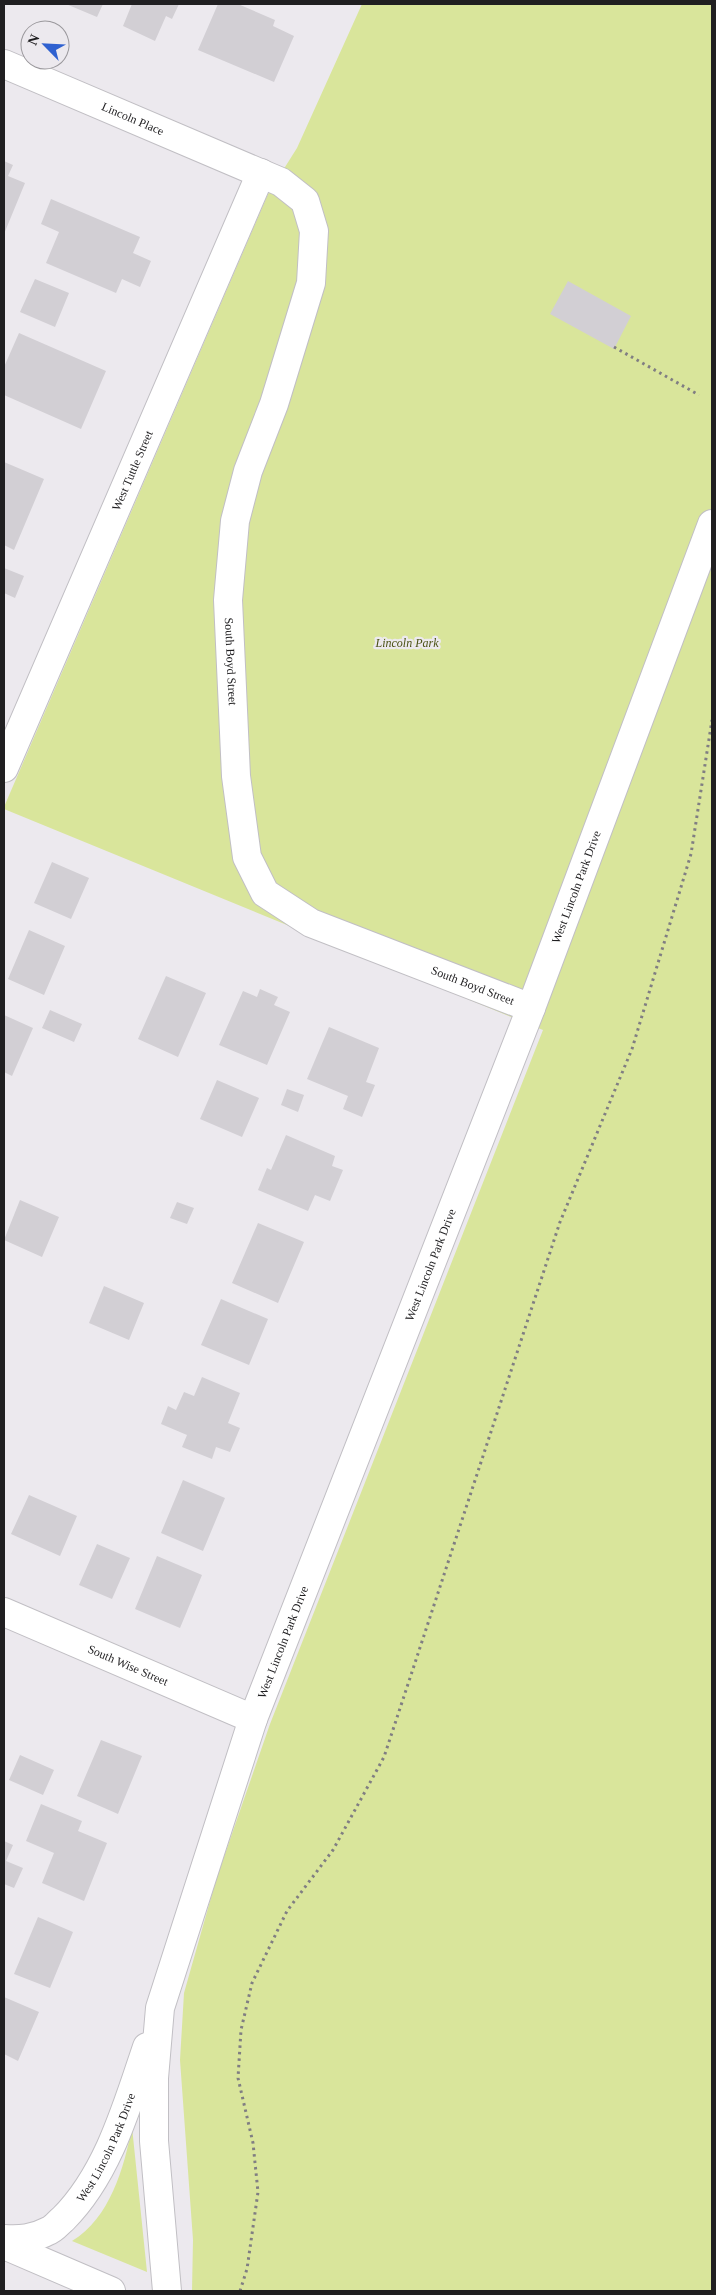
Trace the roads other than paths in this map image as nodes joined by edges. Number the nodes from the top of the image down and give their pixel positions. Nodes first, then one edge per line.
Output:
1 (4, 64) edge
2 (261, 173) junction
3 (712, 524) edge
4 (5, 763) edge
5 (531, 1008) junction
6 (4, 1612) edge
7 (252, 1719) junction
8 (160, 2008) junction
9 (4, 2239) edge
10 (4, 2245) edge
11 (111, 2291) edge
12 (167, 2291) edge

1 - 2 street, Lincoln Place
2 - 4 street, West Tuttle Street
2 - 5 street, South Boyd Street
3 - 5 street, West Lincoln Park Drive
5 - 7 street, West Lincoln Park Drive
6 - 7 street, South Wise Street
7 - 8 street, West Lincoln Park Drive
8 - 9 street, West Lincoln Park Drive
8 - 12 street, West Lincoln Park Drive
10 - 11 street

